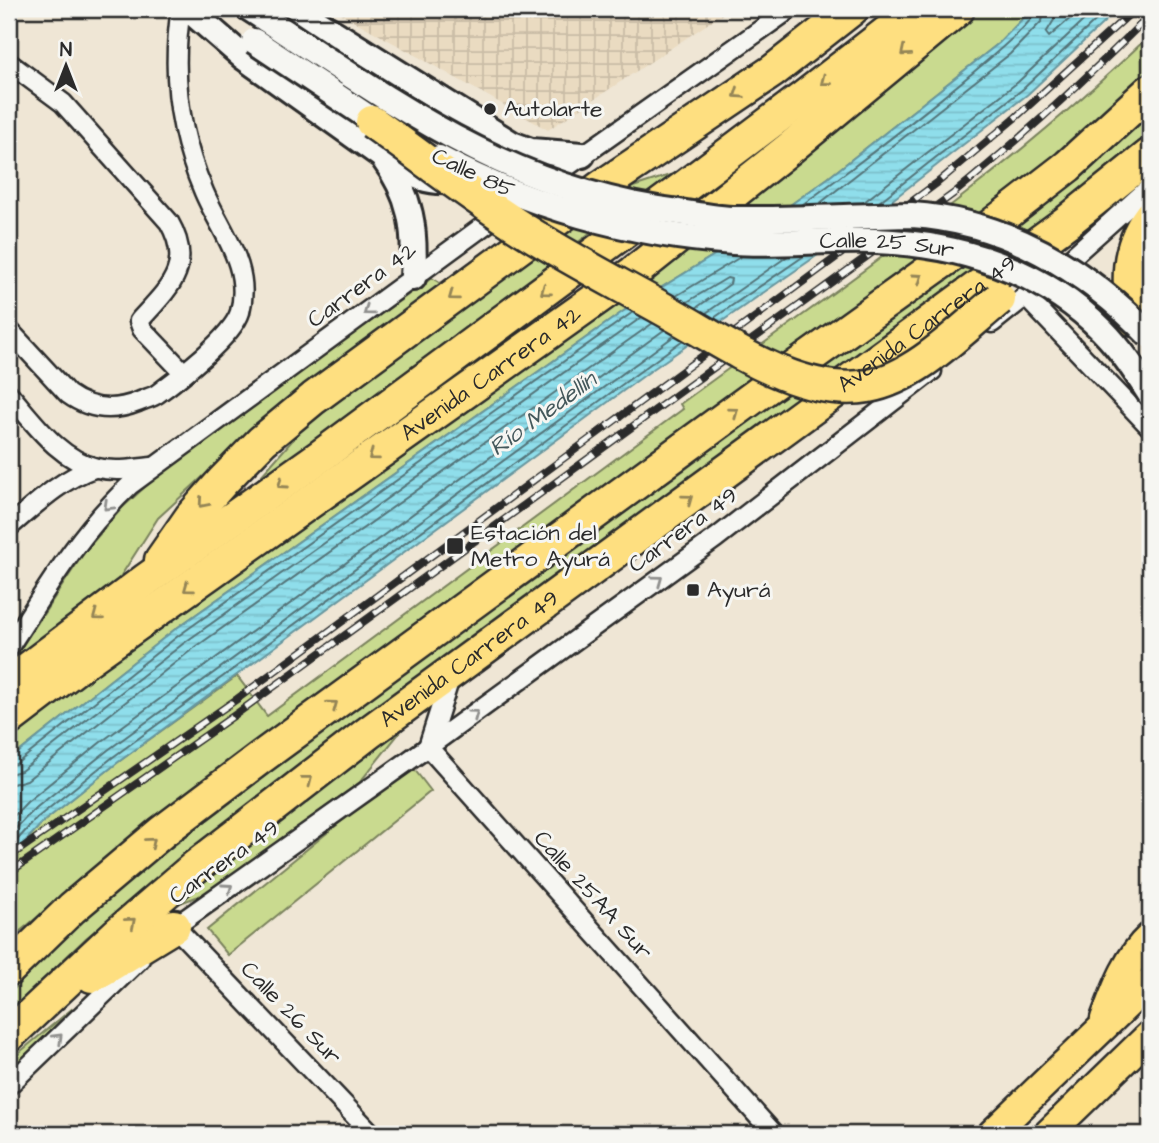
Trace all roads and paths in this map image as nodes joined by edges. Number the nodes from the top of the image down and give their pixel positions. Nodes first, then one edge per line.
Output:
1 (181, 9) edge
2 (188, 9) edge
3 (203, 9) edge
4 (296, 9) edge
5 (790, 9) edge
6 (852, 9) edge
7 (917, 9) edge
8 (958, 9) edge
9 (257, 23) edge
10 (9, 63) edge
11 (1150, 91) edge
12 (372, 122) junction
13 (475, 122) junction
14 (582, 155) junction
15 (1150, 155) edge
16 (382, 156) junction
17 (1150, 169) edge
18 (1150, 187) edge
19 (1150, 216) edge
20 (811, 217) joint
21 (779, 242) joint
22 (412, 278) junction
23 (1012, 298) junction
24 (1142, 328) edge
25 (9, 330) edge
26 (184, 373) junction
27 (9, 394) edge
28 (1150, 394) edge
29 (1150, 427) edge
30 (152, 467) junction
31 (94, 468) junction
32 (9, 527) edge
33 (147, 579) junction
34 (9, 647) edge
35 (452, 672) junction
36 (9, 683) edge
37 (9, 719) edge
38 (428, 747) junction
39 (174, 926) junction
40 (1147, 940) edge
41 (9, 969) edge
42 (1150, 982) edge
43 (37, 1009) junction
44 (1101, 1029) junction
45 (9, 1035) edge
46 (1150, 1035) edge
47 (9, 1085) edge
48 (372, 1134) edge
49 (774, 1134) edge
50 (992, 1134) edge
51 (1048, 1134) edge

1 - 26 street
2 - 16 main road
3 - 9 main road, Calle 85
4 - 13 main road
5 - 14 street, Carrera 42
6 -> 33 highway
7 -> 33 highway, Avenida Carrera 42
8 -> 37 highway, Avenida Carrera 42
9 - 12 main road, Calle 85, bridge
9 - 20 main road, Calle 85, bridge
10 - 26 street
41 -> 11 highway, Avenida Carrera 49
12 - 21 main road, Calle 85, bridge
12 - 23 highway, bridge
13 - 14 main road
13 - 16 main road
14 - 22 street, Carrera 42
35 -> 15 highway, Avenida Carrera 49
16 - 22 main road
17 - 23 highway
18 - 23 street, Carrera 49
19 - 24 highway
20 - 24 main road, Calle 25 Sur, bridge
21 - 28 main road, Calle 25 Sur, bridge
22 -> 30 street, Carrera 42
23 - 29 street
38 -> 23 street, Carrera 49
25 - 26 street
27 - 31 street
30 - 31 street
30 -> 34 street, Carrera 42
31 - 32 street
33 -> 36 highway, Avenida Carrera 42
35 - 38 street
43 -> 35 highway, Avenida Carrera 49
39 -> 38 street, Carrera 49
38 - 49 street, Calle 25AA Sur
39 - 43 highway
47 -> 39 street, Carrera 49
39 - 48 street, Calle 26 Sur
40 - 44 main road
42 - 44 main road
43 - 45 highway, Avenida Carrera 49
44 - 50 main road
46 - 51 main road

